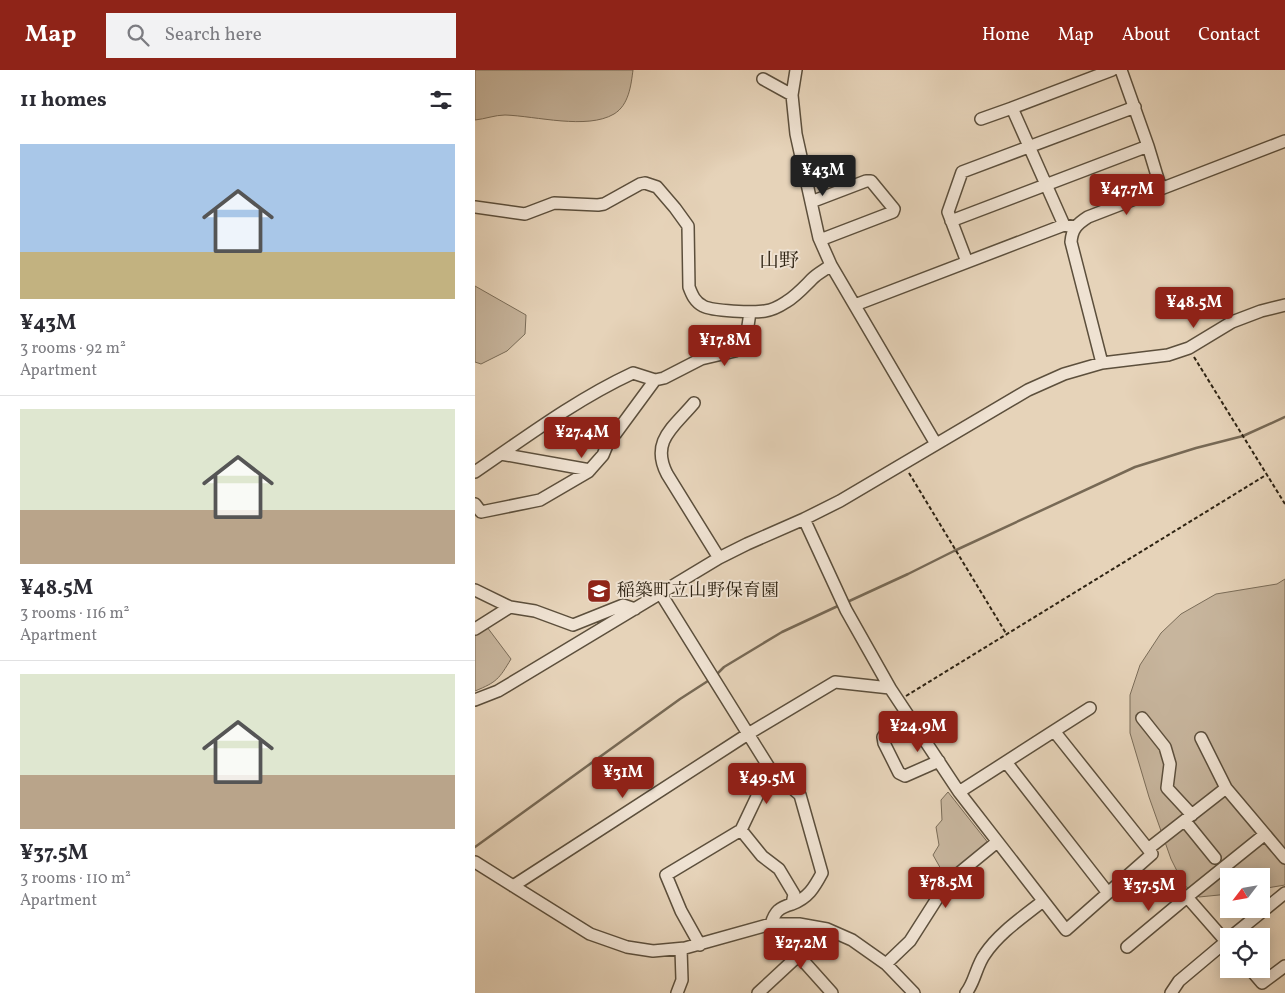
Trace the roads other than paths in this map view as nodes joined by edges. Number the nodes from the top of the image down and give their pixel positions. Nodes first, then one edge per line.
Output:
1 (796, 70) edge
2 (1111, 70) edge
3 (1121, 70) edge
4 (763, 79) dead end
5 (792, 95) junction
6 (1135, 107) junction
7 (1012, 108) junction
8 (981, 120) dead end
9 (1285, 141) edge
10 (1148, 146) junction
11 (1029, 147) junction
12 (1046, 184) junction
13 (1161, 189) junction
14 (811, 202) junction
15 (475, 207) edge
16 (951, 221) junction
17 (1069, 226) junction
18 (820, 240) junction
19 (967, 262) junction
20 (831, 265) junction
21 (855, 305) junction
22 (1285, 305) edge
23 (749, 312) junction
24 (1102, 363) junction
25 (655, 380) junction
26 (694, 404) dead end
27 (545, 424) junction
28 (610, 438) junction
29 (936, 444) junction
30 (501, 454) junction
31 (590, 470) junction
32 (475, 472) edge
33 (475, 504) edge
34 (804, 519) junction
35 (719, 558) junction
36 (475, 590) edge
37 (661, 594) junction
38 (510, 607) junction
39 (635, 609) junction
40 (475, 629) edge
41 (890, 688) junction
42 (475, 700) edge
43 (1090, 708) dead end
44 (1141, 718) dead end
45 (912, 721) junction
46 (1054, 731) junction
47 (748, 734) junction
48 (1201, 738) dead end
49 (939, 761) junction
50 (1006, 762) junction
51 (770, 769) junction
52 (1226, 788) junction
53 (959, 792) junction
54 (1189, 818) junction
55 (741, 830) junction
56 (1264, 835) junction
57 (997, 842) junction
58 (1148, 849) junction
59 (1215, 858) dead end
60 (1285, 858) edge
61 (475, 862) edge
62 (513, 886) junction
63 (1108, 893) junction
64 (1285, 893) edge
65 (1187, 897) junction
66 (1043, 901) junction
67 (792, 904) junction
68 (771, 924) junction
69 (1243, 928) edge
70 (827, 929) junction
71 (1220, 931) edge
72 (700, 945) junction
73 (1127, 947) dead end
74 (1220, 947) edge
75 (681, 949) junction
76 (798, 955) junction
77 (886, 964) junction
78 (1285, 966) edge
79 (1258, 978) edge
80 (1269, 978) edge
81 (1270, 978) edge
82 (677, 993) edge
83 (758, 993) edge
84 (832, 993) edge
85 (914, 993) edge
86 (966, 993) edge
87 (1171, 993) edge

1 - 5 street
2 - 7 street
3 - 6 street
4 - 5 street
5 - 14 street
6 - 10 street
6 - 11 street
7 - 8 street
7 - 11 street
9 - 13 street
10 - 12 street
10 - 13 street
11 - 12 street
11 - 16 street
12 - 16 street
12 - 17 street
13 - 17 street
14 - 18 street
14 - 18 street
15 - 23 street
16 - 19 street
17 - 19 street
17 - 24 street
18 - 20 street
19 - 21 street
20 - 21 street
20 - 23 street
21 - 29 street
22 - 24 street
23 - 25 street
24 - 29 street
25 - 27 street
25 - 28 street
26 - 35 street
27 - 28 street
27 - 30 street
28 - 31 street
29 - 34 street
30 - 31 street
30 - 32 street
31 - 33 street
34 - 35 street
34 - 41 street
35 - 37 street
36 - 38 street
37 - 39 street
37 - 47 street
38 - 39 street
38 - 40 street
39 - 42 street
41 - 45 street
41 - 47 street
43 - 46 street
44 - 54 street
45 - 49 street
45 - 49 street
46 - 50 street
46 - 58 street
47 - 51 street
47 - 62 street
48 - 52 street
49 - 53 street
50 - 53 street
50 - 63 street
51 - 55 street
51 - 67 street
52 - 54 street
52 - 56 street
53 - 57 street
54 - 58 street
54 - 59 street
55 - 67 street
55 - 72 street
56 - 60 street
56 - 65 street
57 - 66 street
57 - 77 street
58 - 63 street
61 - 62 street
62 - 75 street
63 - 66 street
64 - 69 street
65 - 71 street
65 - 73 street
66 - 86 street
67 - 68 street
68 - 70 street
68 - 72 street
70 - 76 street
70 - 77 street
72 - 75 street
74 - 87 street
75 - 82 street
76 - 83 street
76 - 84 street
77 - 85 street
78 - 81 street
79 - 80 street

